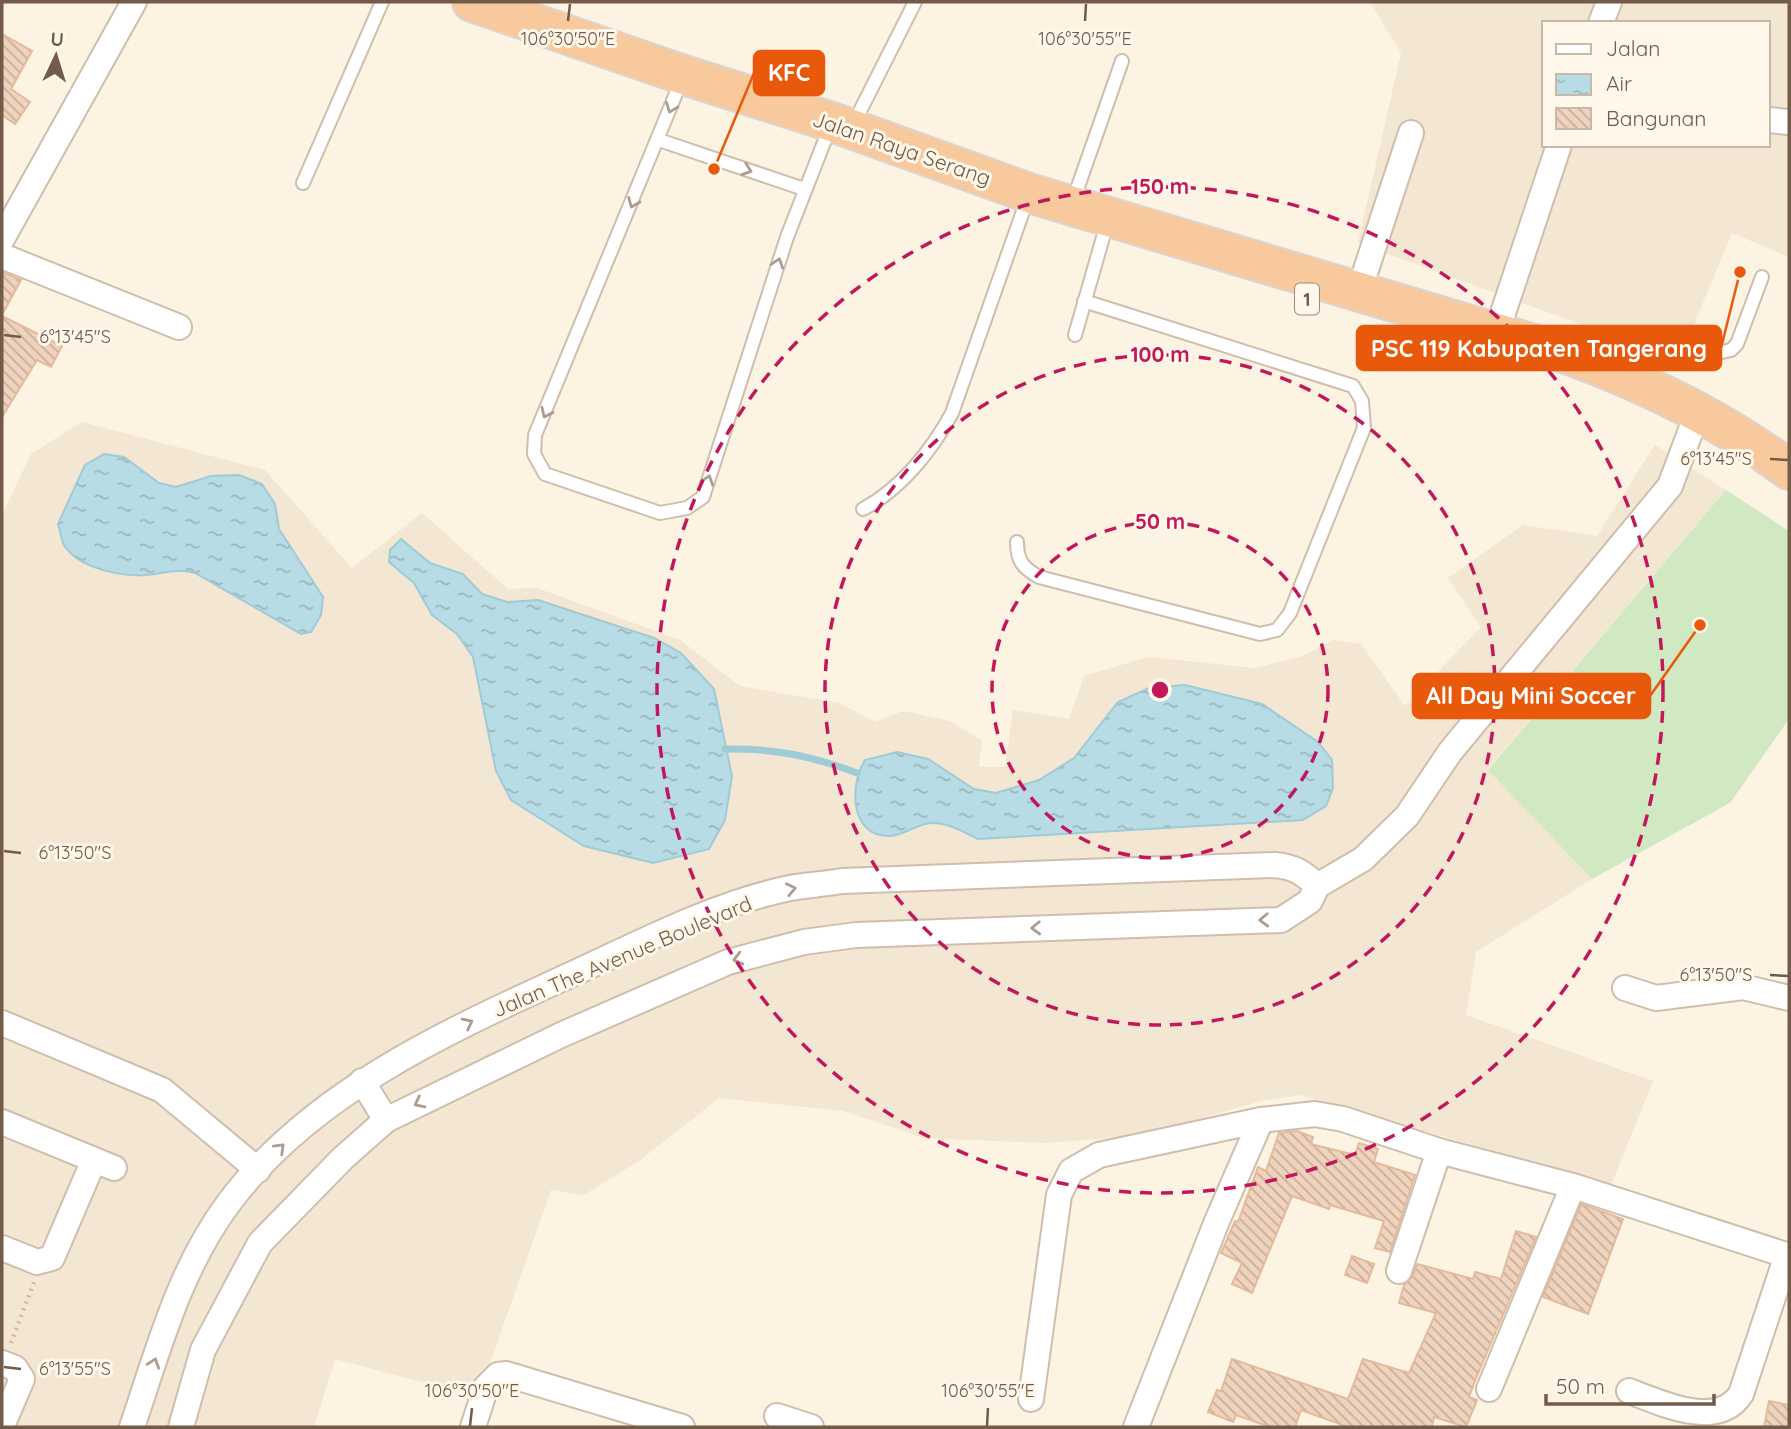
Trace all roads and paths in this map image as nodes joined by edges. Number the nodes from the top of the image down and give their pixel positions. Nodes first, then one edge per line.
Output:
1 (134, 2) edge
2 (382, 2) edge
3 (472, 2) edge
4 (915, 2) edge
5 (1609, 2) edge
6 (1602, 21) edge
7 (1122, 61) dead end
8 (684, 75) junction
9 (1770, 120) edge
10 (1789, 122) edge
11 (841, 126) junction
12 (1411, 133) dead end
13 (659, 140) junction
14 (1558, 147) edge
15 (303, 183) dead end
16 (804, 189) junction
17 (1029, 193) junction
18 (1071, 204) junction
19 (1122, 221) junction
20 (2, 239) edge
21 (2, 256) edge
22 (1762, 277) dead end
23 (1359, 291) junction
24 (1084, 301) junction
25 (179, 327) dead end
26 (1497, 331) junction
27 (1075, 335) dead end
28 (1631, 378) junction
29 (1697, 422) junction
30 (1789, 470) edge
31 (1789, 500) edge
32 (863, 509) dead end
33 (1017, 542) dead end
34 (1317, 886) junction
35 (1625, 988) dead end
36 (1789, 998) edge
37 (2, 1023) edge
38 (362, 1081) junction
39 (386, 1120) junction
40 (1261, 1120) junction
41 (2, 1122) edge
42 (1439, 1151) junction
43 (258, 1170) junction
44 (1573, 1186) junction
45 (2, 1248) edge
46 (1788, 1256) edge
47 (37, 1262) junction
48 (1399, 1271) dead end
49 (2, 1363) edge
50 (1489, 1389) dead end
51 (1629, 1391) dead end
52 (1031, 1398) dead end
53 (777, 1416) dead end
54 (2, 1426) edge
55 (132, 1427) edge
56 (181, 1427) edge
57 (473, 1427) edge
58 (682, 1427) edge
59 (811, 1427) edge
60 (1136, 1427) edge

1 - 20 street
2 - 15 lane
3 - 8 highway, Jalan Raya Serang / 1
4 - 11 lane
5 - 6 street
7 - 18 lane
8 - 11 highway, Jalan Raya Serang / 1
8 -> 13 lane
9 - 10 street
11 - 16 lane
11 - 17 highway, Jalan Raya Serang / 1
12 - 23 street
13 -> 16 lane
13 -> 16 lane
14 - 26 street
17 - 18 highway, Jalan Raya Serang / 1
17 - 32 lane
18 - 19 highway, Jalan Raya Serang / 1
19 - 23 highway, Jalan Raya Serang / 1
19 - 24 lane
19 - 29 highway, Jalan Raya Serang / 1
21 - 25 street
22 - 28 lane
23 - 26 highway, Jalan Raya Serang / 1
24 - 27 lane
24 - 33 lane
26 - 28 highway, Jalan Raya Serang / 1
28 - 29 highway, Jalan Raya Serang / 1
29 - 30 highway, Jalan Raya Serang / 1
29 - 31 highway, Jalan Raya Serang / 1
29 - 34 street
38 -> 34 street, Jalan The Avenue Boulevard
34 -> 39 street
35 - 36 street
37 - 43 street
38 - 39 street
43 -> 38 street, Jalan The Avenue Boulevard
39 - 56 street
40 - 42 street
40 - 52 street
40 - 60 street
41 - 47 street
42 - 44 street
42 - 48 street
55 -> 43 street, Jalan The Avenue Boulevard
44 - 46 street
44 - 50 street
45 - 47 street
46 - 51 street
47 - 49 path
49 - 54 street
53 - 59 street
57 - 58 street

